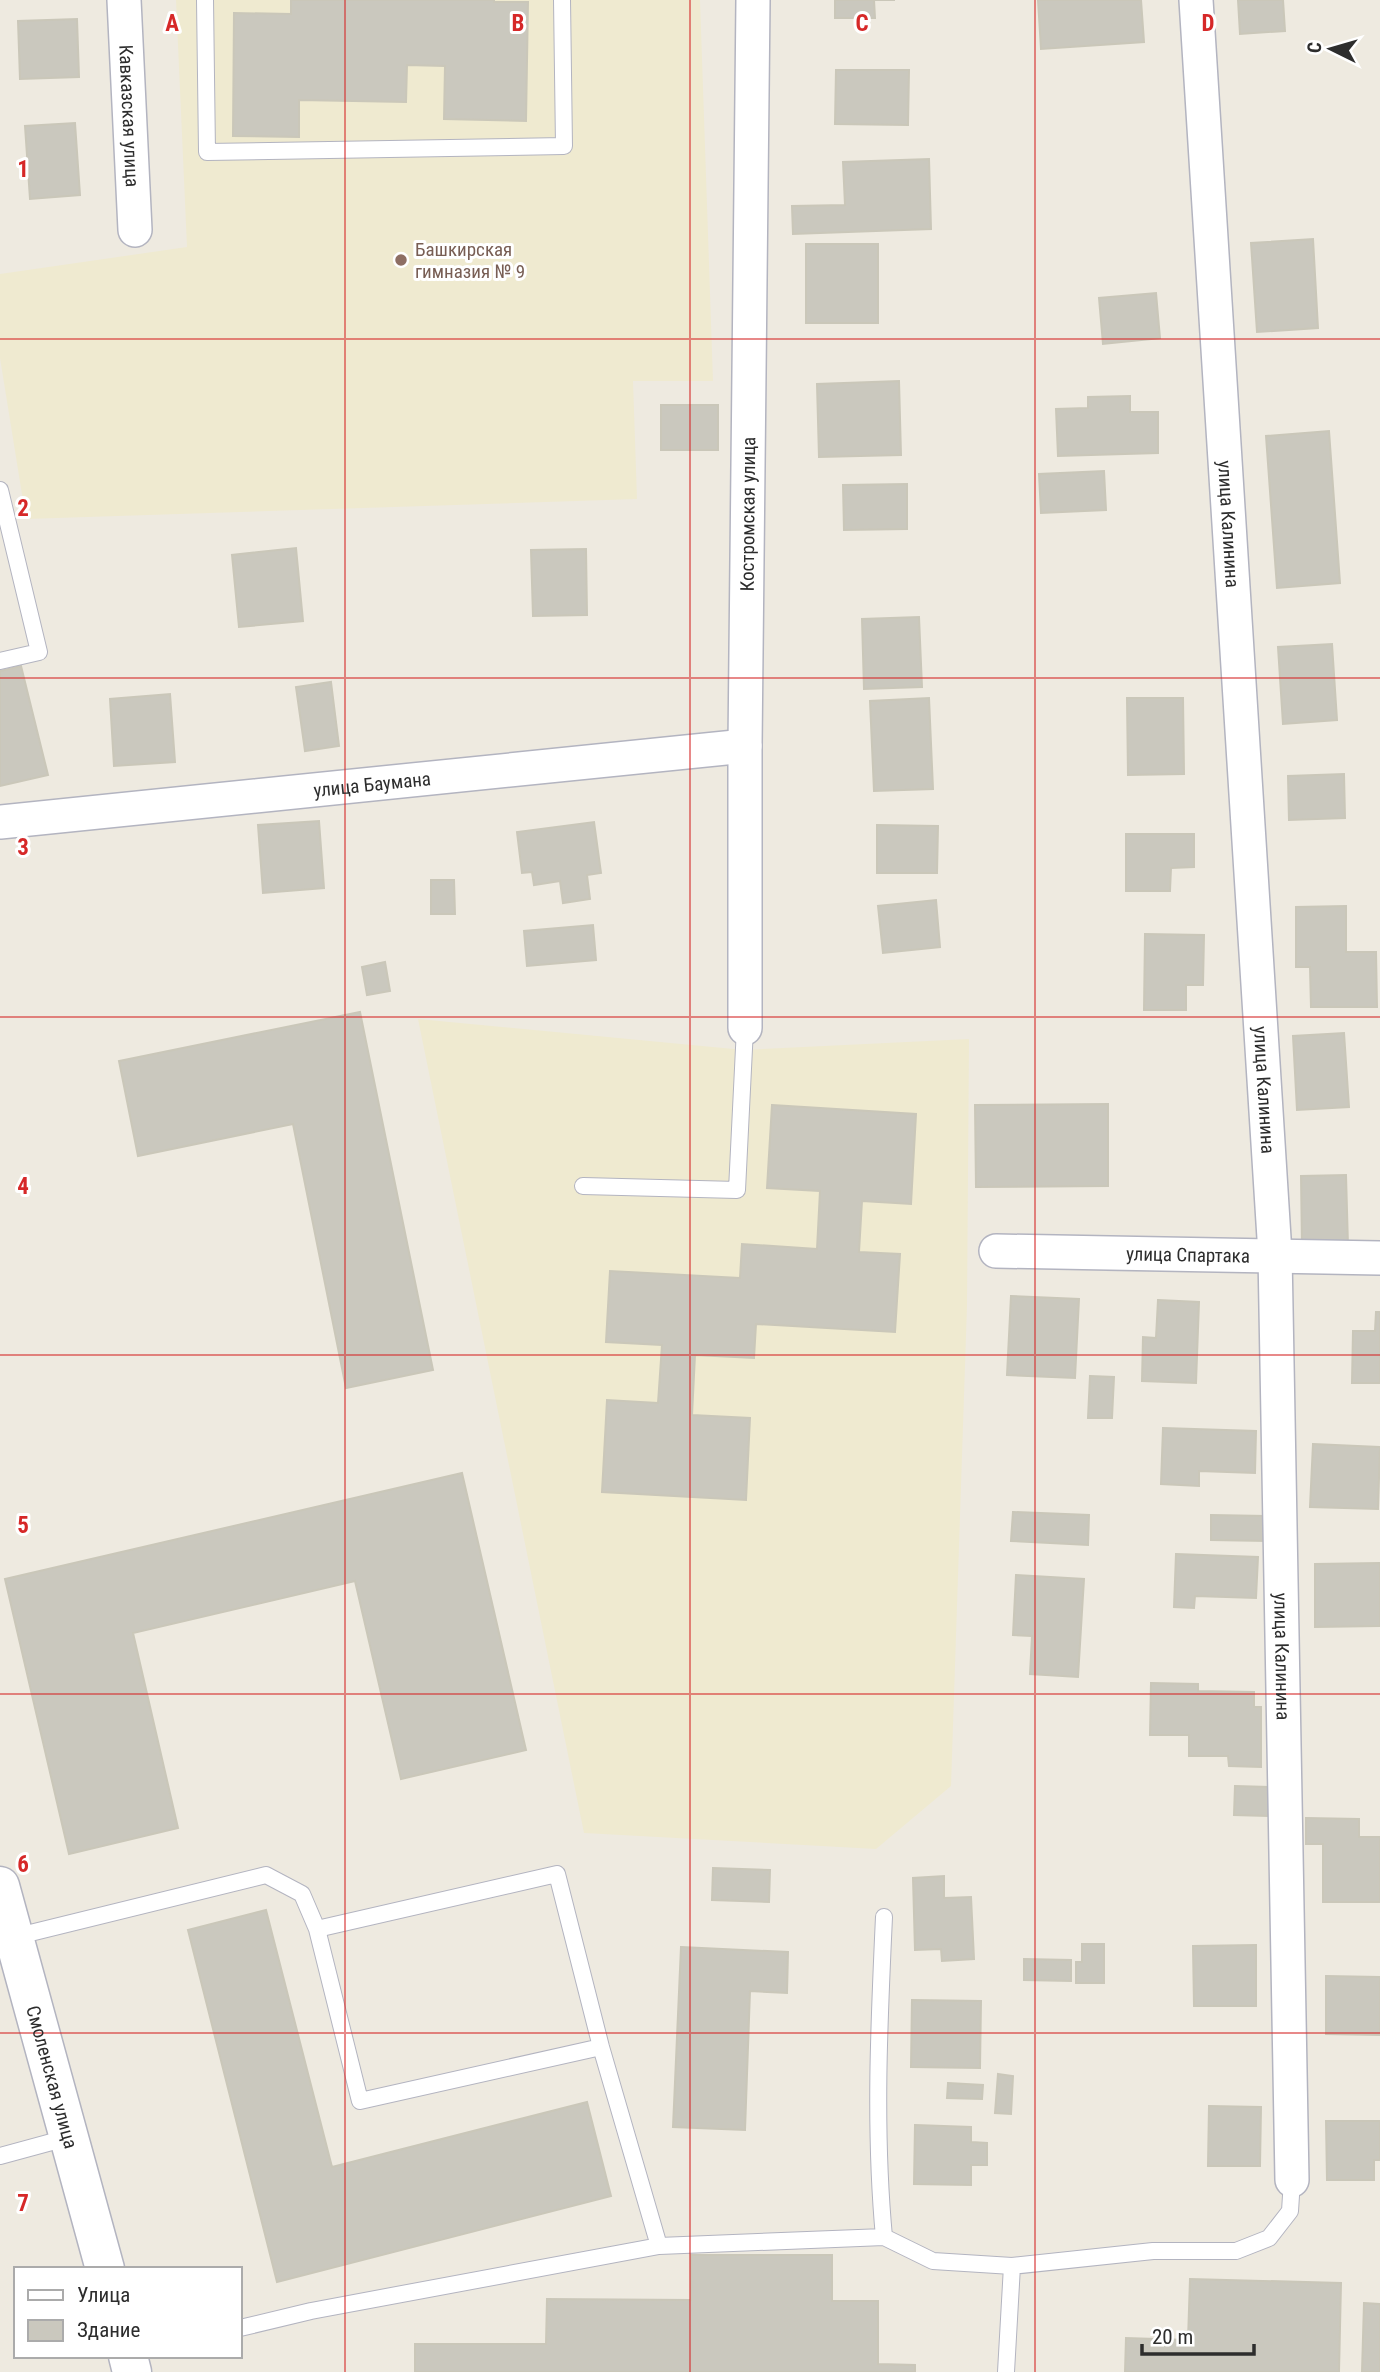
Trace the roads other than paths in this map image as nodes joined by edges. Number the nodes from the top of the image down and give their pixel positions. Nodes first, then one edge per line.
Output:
1 (124, 0) edge
2 (205, 0) edge
3 (562, 0) edge
4 (753, 0) edge
5 (1196, 0) edge
6 (135, 230) dead end
7 (0, 490) edge
8 (0, 661) edge
9 (745, 746) junction
10 (0, 822) edge
11 (745, 1028) joint
12 (583, 1186) dead end
13 (996, 1251) dead end
14 (1275, 1254) junction
15 (1380, 1258) edge
16 (0, 1886) edge
17 (884, 1917) dead end
18 (317, 1930) junction
19 (14, 1937) junction
20 (601, 2047) junction
21 (70, 2137) junction
22 (0, 2156) edge
23 (1292, 2180) joint
24 (884, 2236) junction
25 (659, 2246) junction
26 (1012, 2266) junction
27 (104, 2267) edge
28 (242, 2328) edge
29 (1006, 2372) edge

1 - 6 street, Кавказская улица
2 - 3 lane
4 - 9 street, Костромская улица
5 - 14 street, улица Калинина
7 - 8 lane
9 - 10 street, улица Баумана
9 - 11 street, Костромская улица
11 - 12 lane
13 - 14 street, улица Спартака
14 - 15 street, улица Спартака
14 - 23 street, улица Калинина
16 - 19 main road, Смоленская улица
17 - 24 lane
18 - 19 lane
18 - 20 lane
18 - 20 lane
19 - 21 main road, Смоленская улица
20 - 25 lane
21 - 22 lane
21 - 27 main road, Смоленская улица
23 - 26 lane
24 - 25 lane
24 - 26 lane
25 - 28 lane
26 - 29 lane

